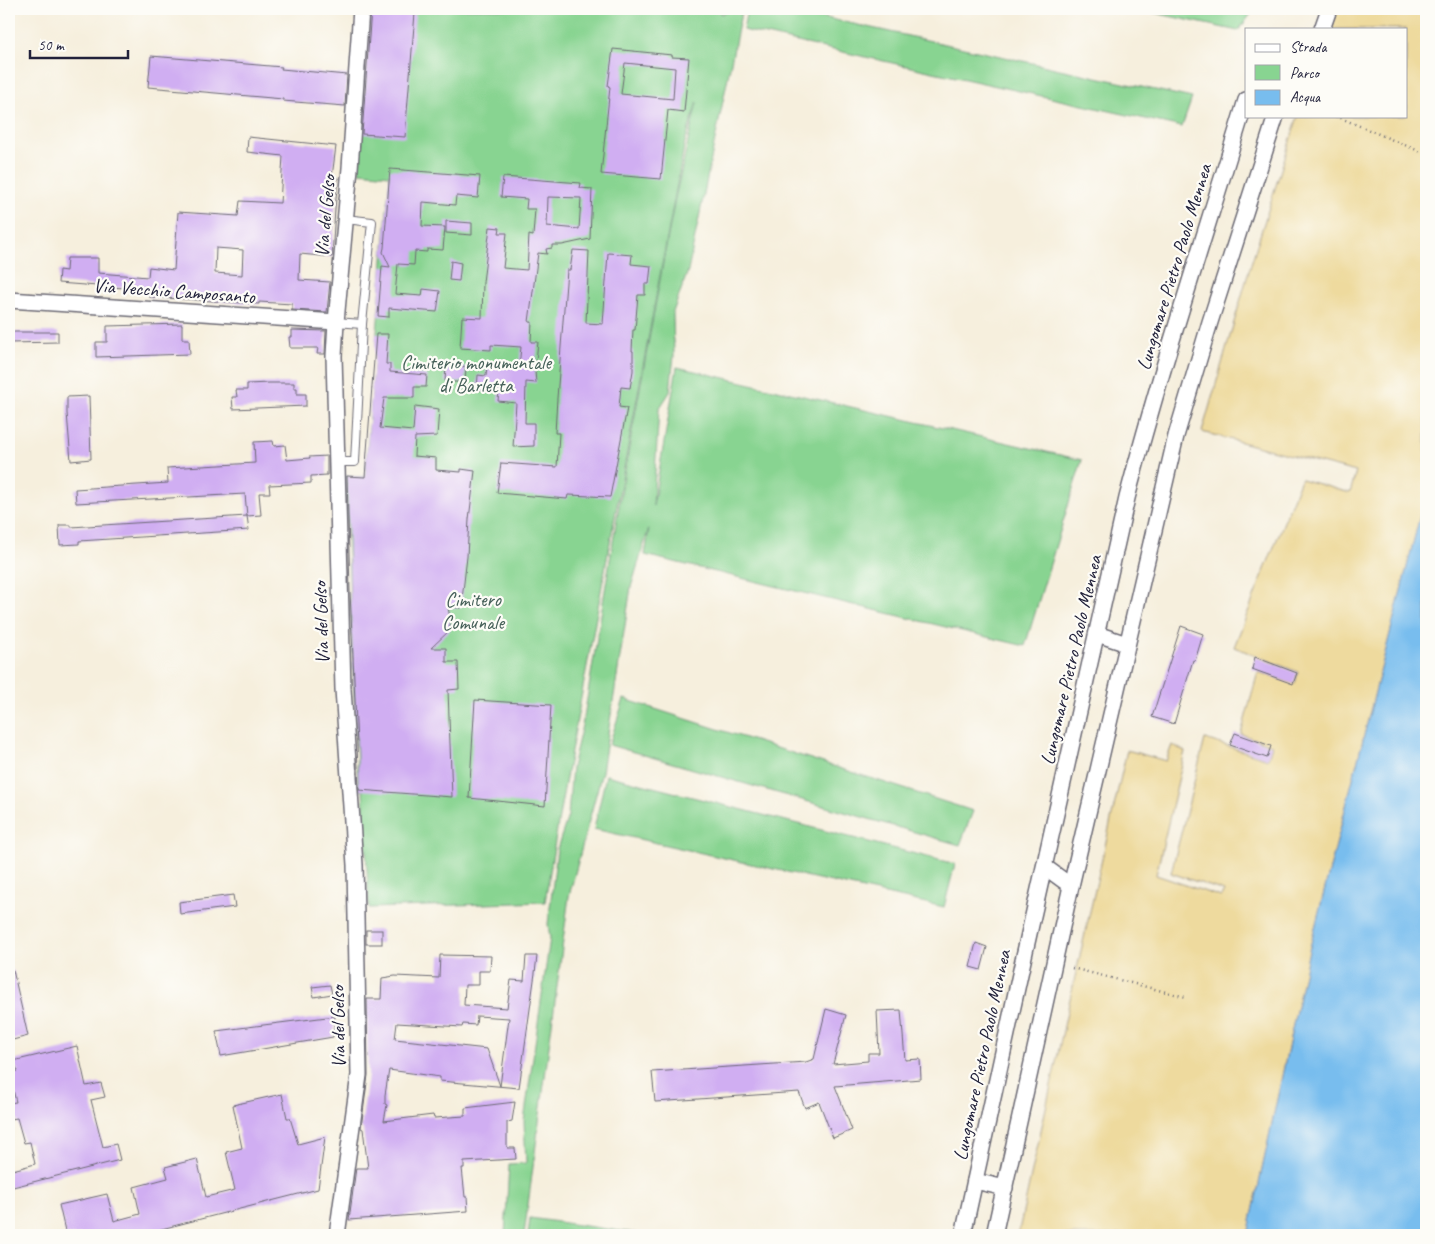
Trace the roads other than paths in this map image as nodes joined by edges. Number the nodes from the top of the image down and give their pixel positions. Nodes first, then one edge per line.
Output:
1 (361, 9) edge
2 (1329, 9) edge
3 (1322, 28) edge
4 (1245, 103) edge
5 (1275, 118) edge
6 (345, 219) junction
7 (9, 300) edge
8 (336, 322) junction
9 (362, 324) junction
10 (336, 462) junction
11 (1097, 634) junction
12 (1127, 644) junction
13 (1045, 867) junction
14 (1071, 886) junction
15 (975, 1180) junction
16 (1005, 1188) junction
17 (336, 1235) edge
18 (963, 1235) edge
19 (994, 1235) edge

1 - 6 street, Via del Gelso
2 - 3 street
4 - 11 street, Lungomare Pietro Paolo Mennea
5 - 12 street
6 - 8 street, Via del Gelso
6 - 9 lane
7 - 8 street, Via Vecchio Camposanto
8 - 9 lane
8 - 10 street, Via del Gelso
9 - 10 lane
10 - 17 street, Via del Gelso
11 - 12 street
11 - 13 street, Lungomare Pietro Paolo Mennea
12 - 14 street
13 - 14 street
13 - 15 street, Lungomare Pietro Paolo Mennea
14 - 16 street
15 - 16 street
15 - 18 street, Lungomare Pietro Paolo Mennea
16 - 19 street

